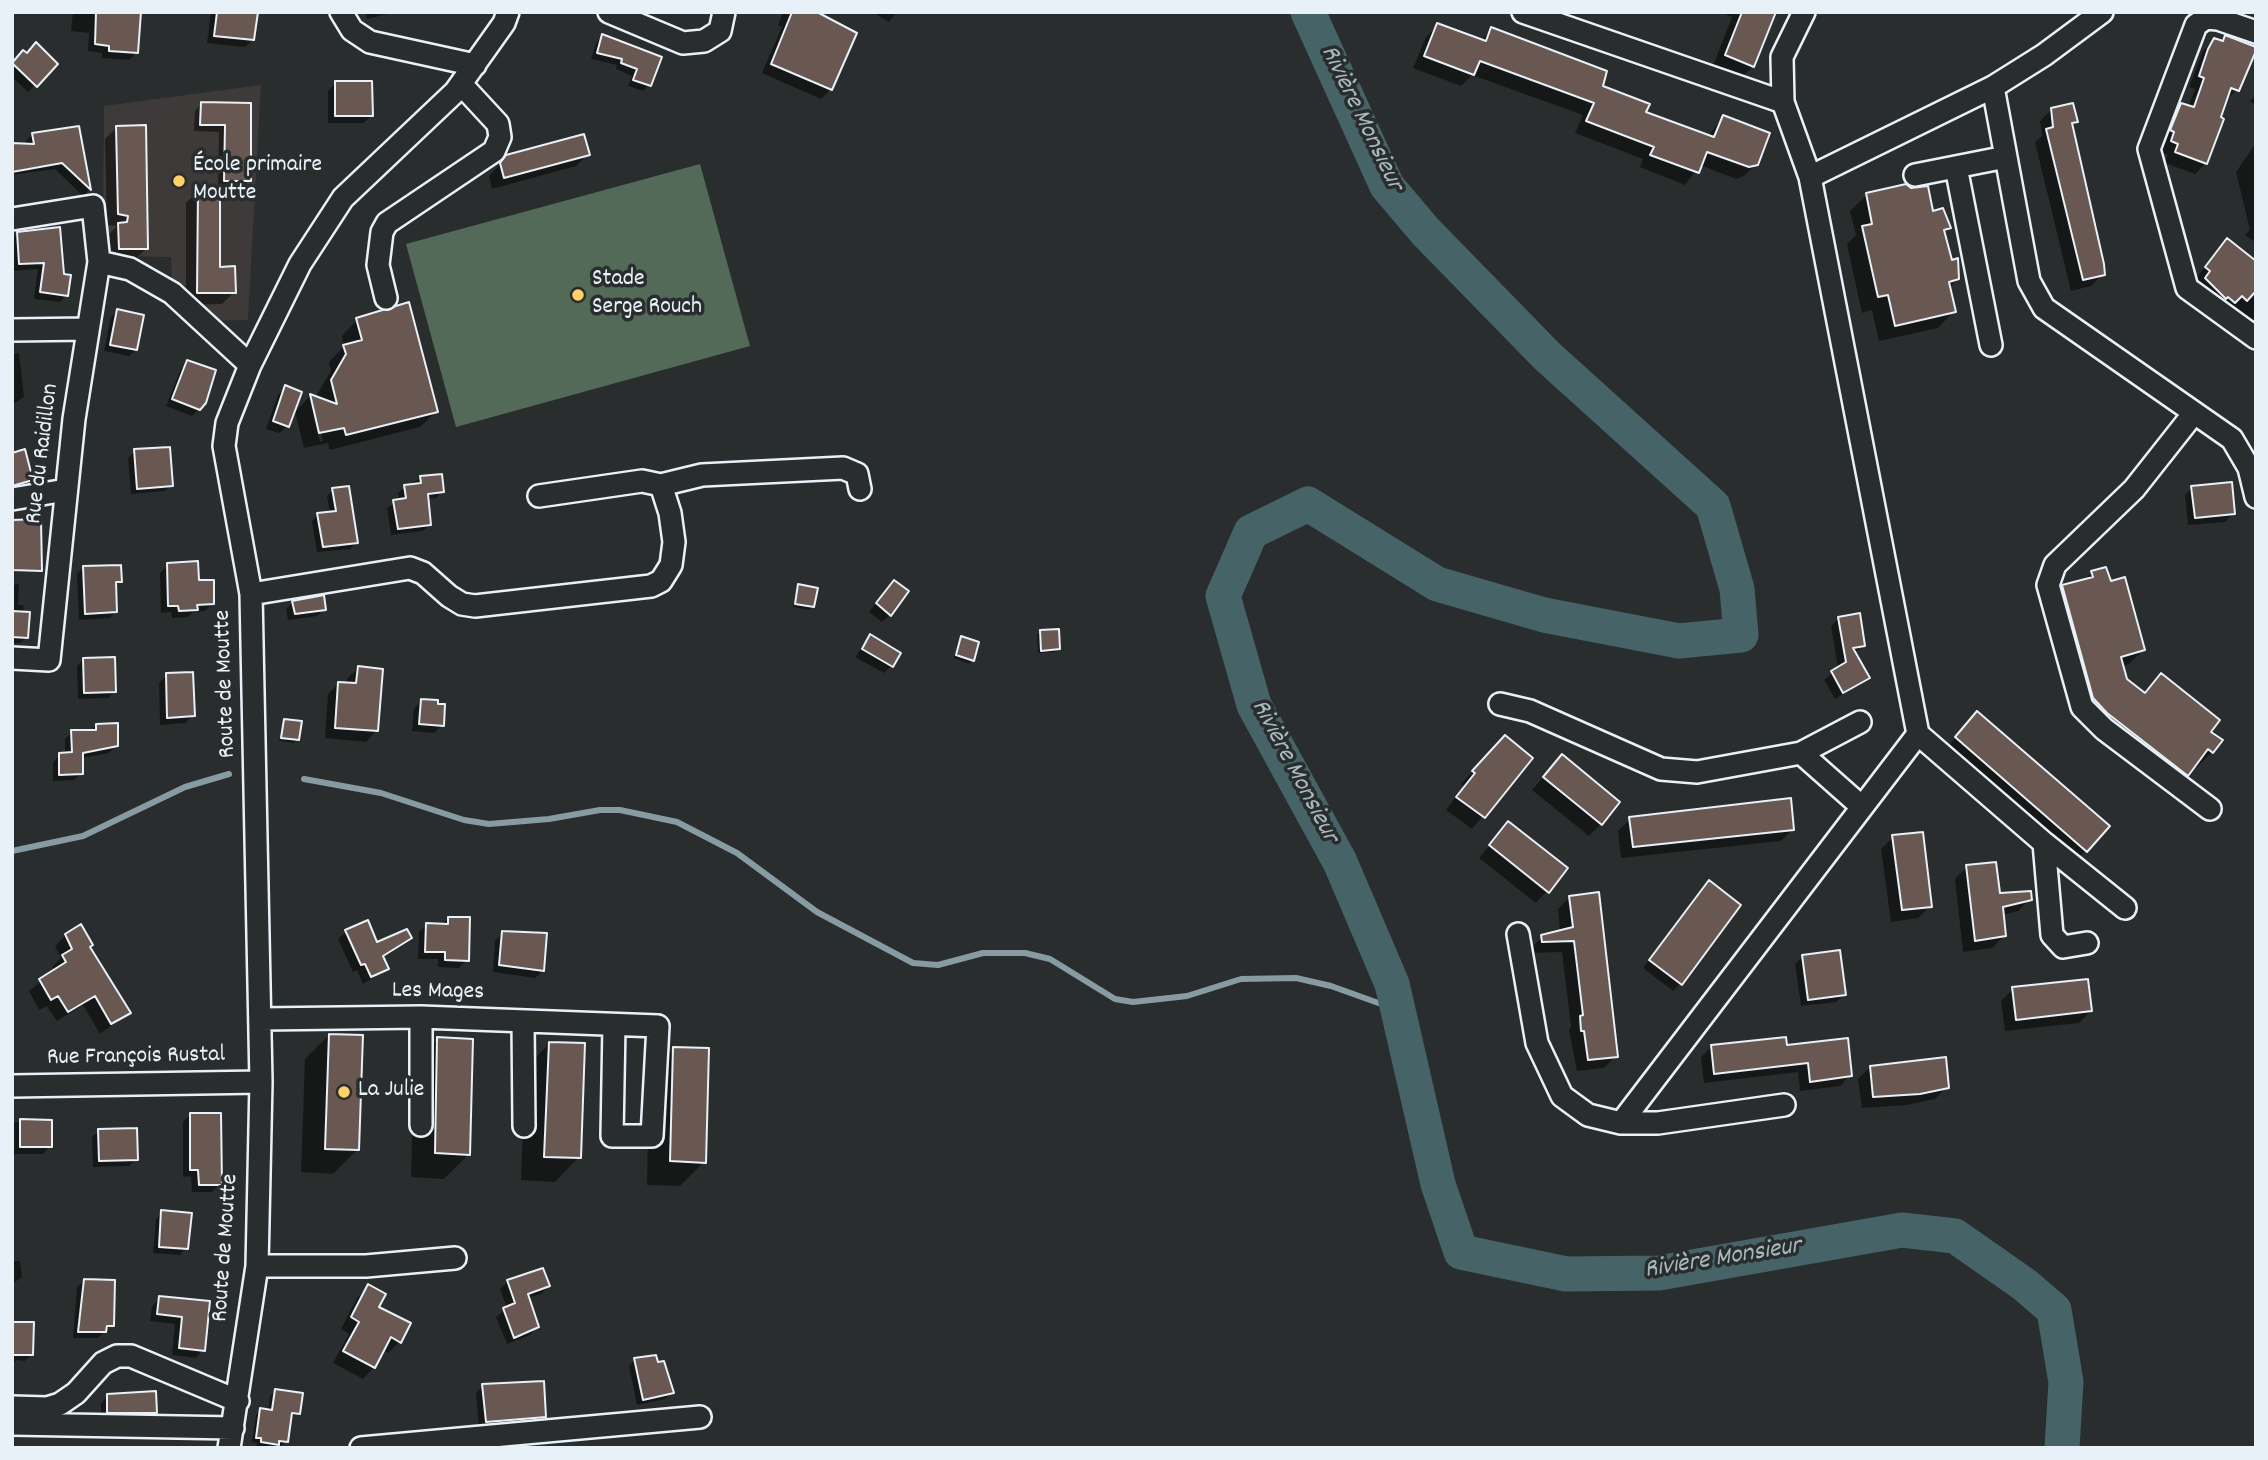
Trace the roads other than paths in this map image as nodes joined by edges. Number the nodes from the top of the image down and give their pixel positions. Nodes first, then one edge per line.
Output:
1 (341, 12) edge
2 (508, 12) edge
3 (609, 12) edge
4 (724, 12) edge
5 (1523, 12) edge
6 (1804, 12) edge
7 (2102, 12) edge
8 (2256, 32) edge
9 (475, 65) junction
10 (461, 84) junction
11 (1993, 87) junction
12 (1783, 102) junction
13 (2006, 158) junction
14 (1956, 167) junction
15 (1915, 175) dead end
16 (1810, 177) junction
17 (12, 219) edge
18 (99, 262) junction
19 (386, 298) dead end
20 (88, 329) junction
21 (12, 330) edge
22 (2256, 338) edge
23 (1991, 345) dead end
24 (250, 365) junction
25 (2194, 413) junction
26 (661, 485) junction
27 (860, 489) dead end
28 (66, 490) junction
29 (539, 496) dead end
30 (2256, 497) edge
31 (12, 499) edge
32 (251, 594) junction
33 (12, 658) edge
34 (1500, 704) dead end
35 (1860, 722) dead end
36 (1917, 734) junction
37 (1801, 753) junction
38 (1862, 807) junction
39 (2210, 809) dead end
40 (2044, 844) junction
41 (2125, 908) dead end
42 (1518, 934) dead end
43 (2087, 943) dead end
44 (421, 1017) junction
45 (261, 1019) junction
46 (523, 1021) junction
47 (614, 1025) junction
48 (261, 1082) junction
49 (12, 1086) edge
50 (1784, 1105) dead end
51 (1621, 1123) junction
52 (421, 1125) dead end
53 (524, 1126) dead end
54 (455, 1258) dead end
55 (257, 1266) junction
56 (238, 1401) junction
57 (12, 1407) edge
58 (700, 1417) dead end
59 (12, 1424) edge
60 (231, 1438) edge
61 (361, 1448) edge

1 - 9 street
2 - 9 street, Route de Moutte
3 - 4 street
5 - 12 street
6 - 12 street
7 - 11 street
8 - 22 street
9 - 10 street, Route de Moutte
10 - 19 street
10 - 24 street, Route de Moutte
11 - 13 street
11 - 16 street
12 - 16 street
13 - 14 street
13 - 25 street
14 - 15 street
14 - 23 street
16 - 36 street
17 - 18 street, Rue du Raidillon
18 - 20 street, Rue du Raidillon
18 - 24 street
20 - 21 street
20 - 28 street, Rue du Raidillon
24 - 32 street, Route de Moutte
25 - 30 street
25 - 39 street
26 - 27 street
26 - 29 street
26 - 32 street
28 - 31 street
28 - 33 street, Rue du Raidillon
32 - 45 street, Route de Moutte
34 - 37 street
35 - 37 street
36 - 38 street
36 - 40 street
37 - 38 street
38 - 51 street
40 - 41 street
40 - 43 street
42 - 51 street
44 - 45 street, Les Mages
44 - 46 street, Les Mages
44 - 52 street
45 - 48 street, Route de Moutte
46 - 47 street, Les Mages
46 - 53 street
47 - 47 street, Les Mages
48 - 49 street, Rue François Rustal
48 - 55 street, Route de Moutte
50 - 51 street
54 - 55 street
55 - 56 street, Route de Moutte
56 - 57 street
56 - 60 street, Route de Moutte
58 - 61 street
59 - 60 street

